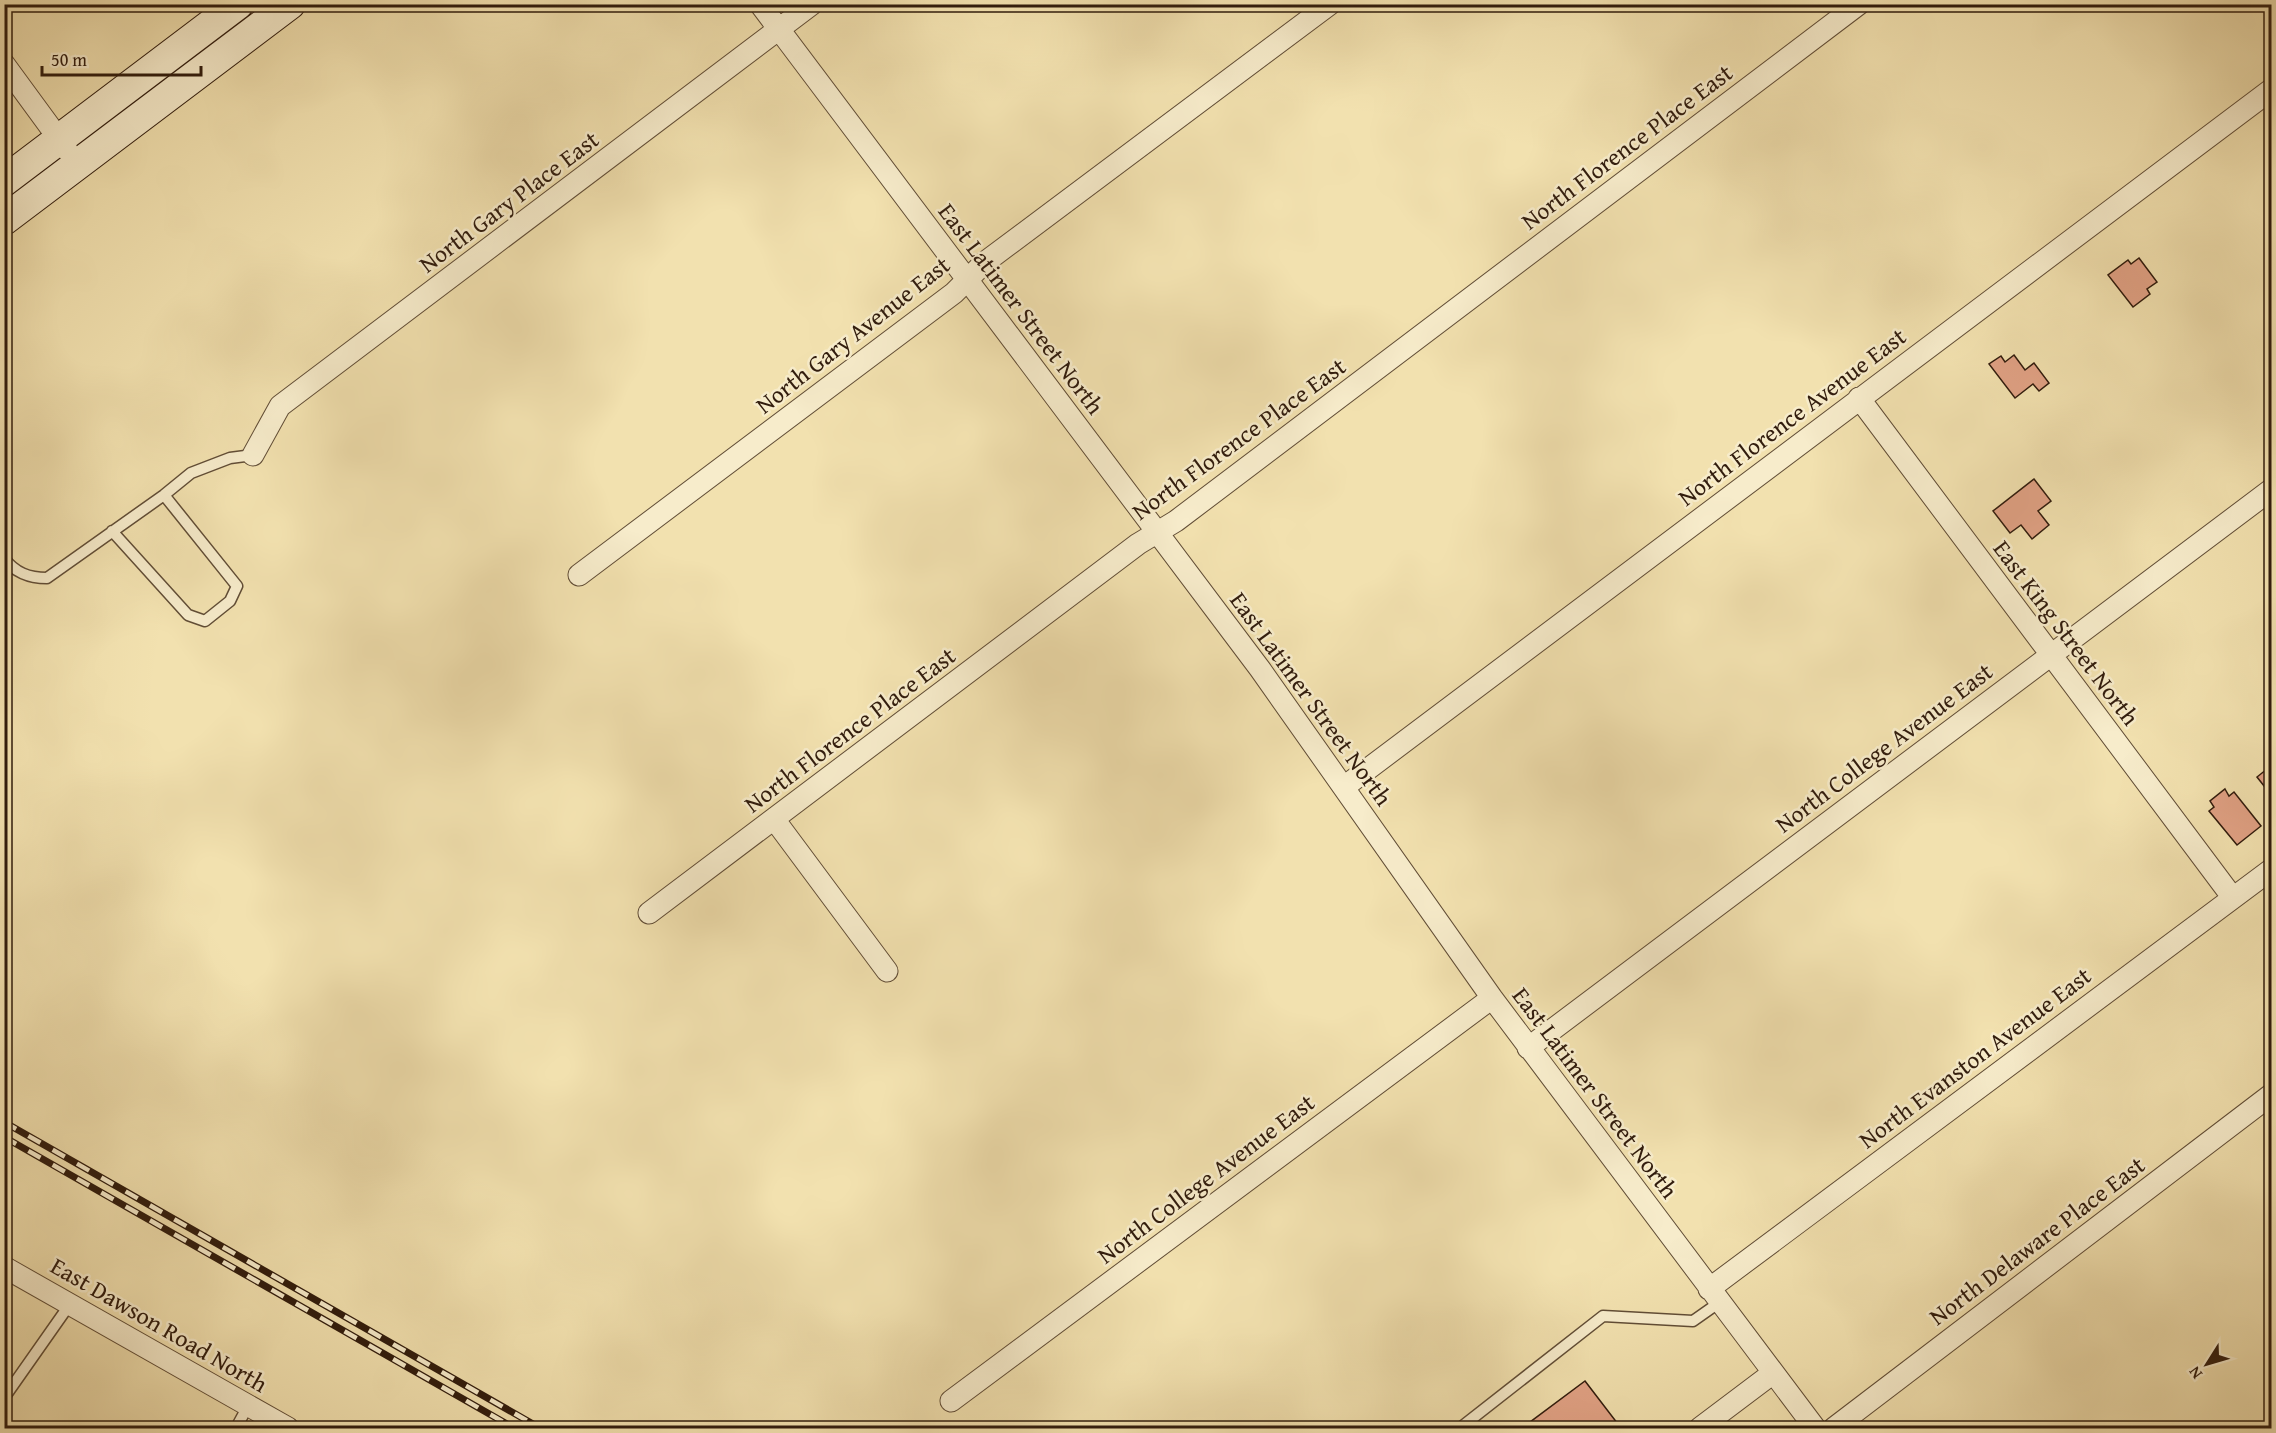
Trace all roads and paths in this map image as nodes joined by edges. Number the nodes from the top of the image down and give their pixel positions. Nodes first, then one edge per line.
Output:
1 (238, 4) edge
2 (290, 4) edge
3 (812, 4) edge
4 (1330, 4) edge
5 (1858, 4) edge
6 (761, 5) edge
7 (780, 30) junction
8 (4, 64) edge
9 (2271, 89) edge
10 (59, 140) junction
11 (78, 165) junction
12 (4, 181) edge
13 (4, 220) edge
14 (968, 279) junction
15 (1858, 398) junction
16 (253, 455) joint
17 (2271, 489) edge
18 (164, 495) junction
19 (112, 531) junction
20 (1157, 532) junction
21 (4, 558) edge
22 (579, 575) dead end
23 (2051, 654) junction
24 (1344, 787) junction
25 (774, 819) junction
26 (2271, 869) edge
27 (2233, 898) junction
28 (649, 914) dead end
29 (887, 971) dead end
30 (1492, 998) junction
31 (1528, 1048) junction
32 (2271, 1094) edge
33 (4, 1266) edge
34 (1714, 1295) junction
35 (70, 1304) junction
36 (1773, 1373) junction
37 (4, 1398) edge
38 (951, 1401) dead end
39 (248, 1406) junction
40 (236, 1428) edge
41 (288, 1428) edge
42 (1460, 1428) edge
43 (1700, 1428) edge
44 (1815, 1428) edge
45 (1834, 1428) edge

1 - 10 main road
2 - 11 main road
3 - 7 street, North Gary Place East
4 - 14 street, North Gary Avenue East
5 - 20 street, North Florence Place East
6 - 7 street, East Latimer Street North
7 - 14 street, East Latimer Street North
7 - 16 street, North Gary Place East
8 - 10 street
9 - 15 street, North Florence Avenue East
10 - 11 street
10 - 12 main road
11 - 13 main road
14 - 20 street, East Latimer Street North
14 - 22 street, North Gary Avenue East
15 - 23 street, East King Street North
15 - 24 street, North Florence Avenue East
16 - 18 lane
17 - 23 street, North College Avenue East
18 - 19 lane
18 - 19 lane
19 - 21 lane
20 - 24 street, East Latimer Street North
20 - 25 street, North Florence Place East
23 - 27 street, East King Street North
23 - 31 street, North College Avenue East
24 - 30 street, East Latimer Street North
25 - 28 street, North Florence Place East
25 - 29 street
26 - 27 street, North Evanston Avenue East
27 - 34 street, North Evanston Avenue East
30 - 31 street, East Latimer Street North
30 - 38 street, North College Avenue East
31 - 34 street, East Latimer Street North
32 - 45 street, North Delaware Place East
33 - 35 street, East Dawson Road North
34 - 36 street, East Latimer Street North
34 - 42 lane
35 - 37 lane
35 - 39 street, East Dawson Road North
36 - 43 street
36 - 44 street, East Latimer Street North
39 - 40 lane
39 - 41 street, East Dawson Road North

